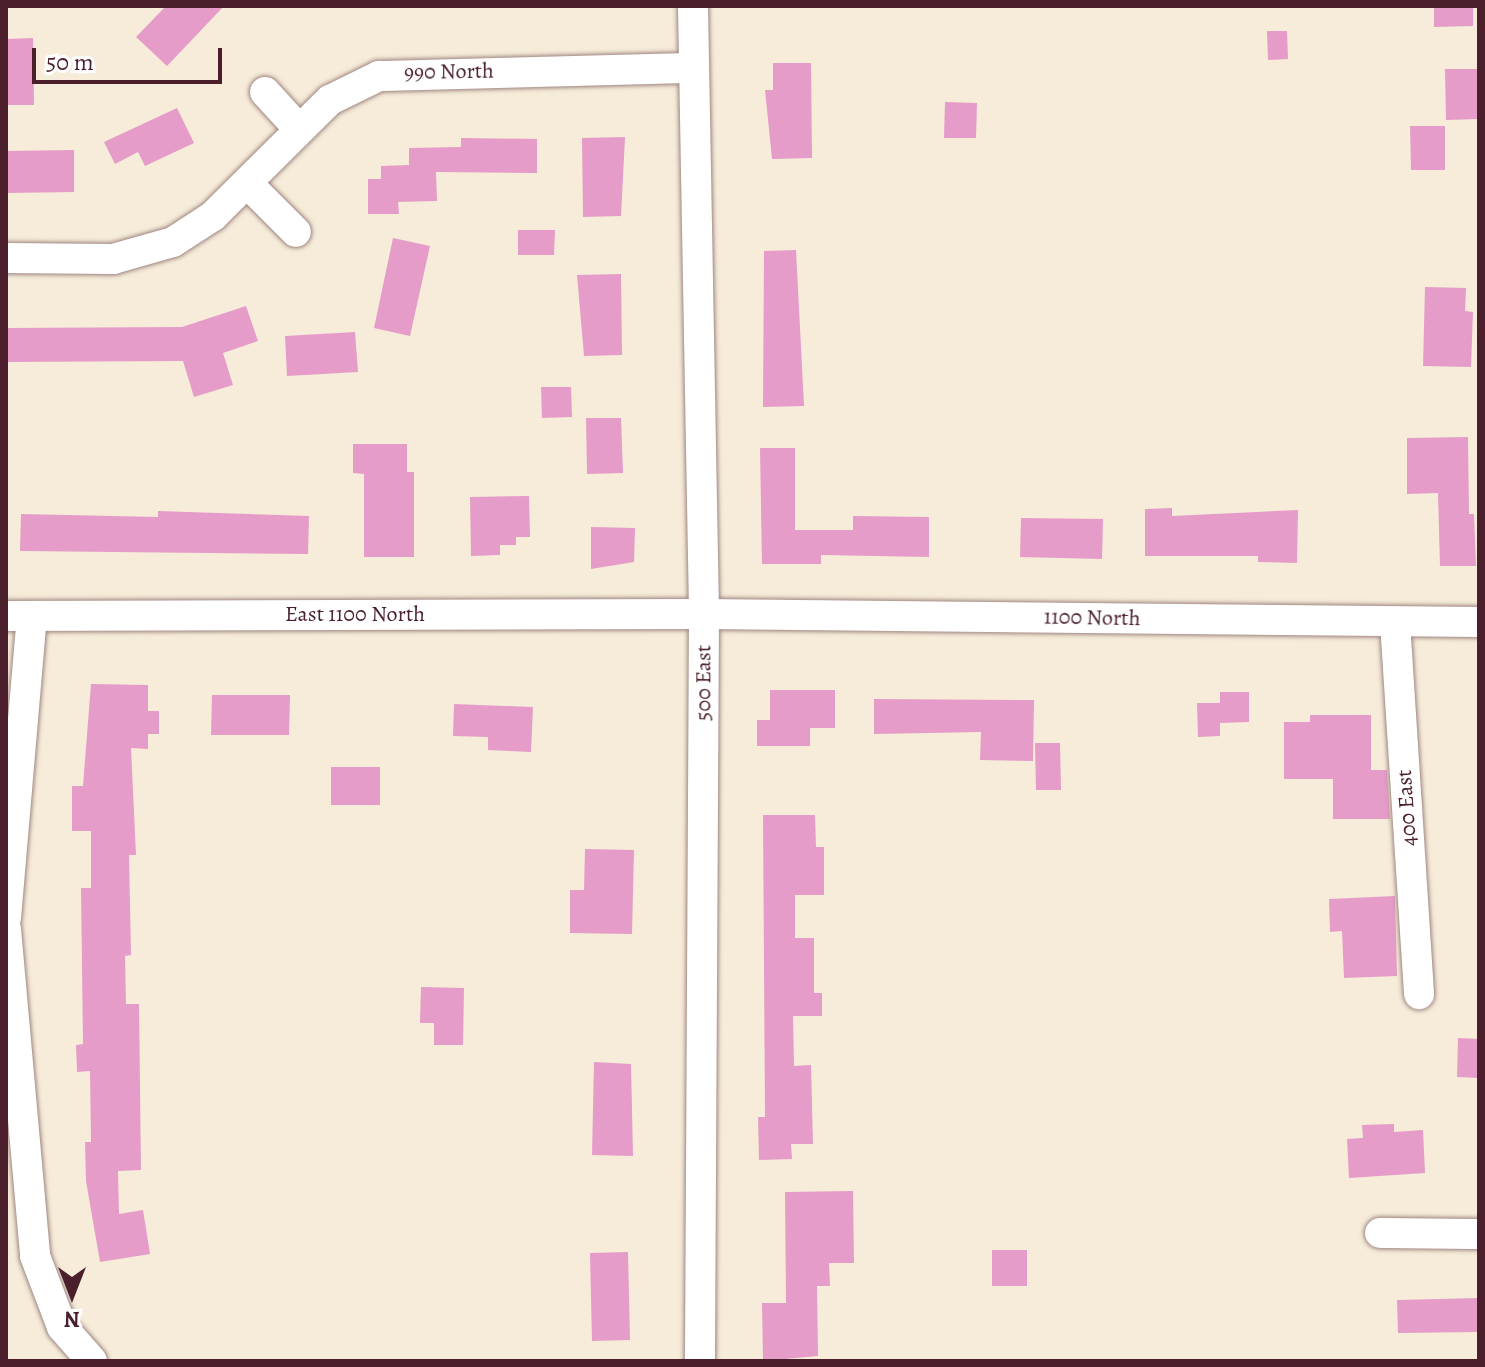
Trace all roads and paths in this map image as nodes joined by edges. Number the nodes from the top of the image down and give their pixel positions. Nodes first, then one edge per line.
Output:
1 (693, 6) edge
2 (692, 68) junction
3 (265, 92) dead end
4 (298, 128) junction
5 (247, 183) junction
6 (296, 232) dead end
7 (6, 258) edge
8 (704, 614) junction
9 (19, 616) edge
10 (1395, 622) junction
11 (1479, 622) edge
12 (6, 918) edge
13 (6, 929) edge
14 (1419, 994) dead end
15 (1380, 1233) dead end
16 (1479, 1234) edge
17 (92, 1361) edge
18 (700, 1361) edge

1 - 2 street, 500 East
2 - 4 street, 990 North
2 - 8 street, 500 East
3 - 4 street
4 - 5 street, 990 North
5 - 6 street
5 - 7 street, 990 North
8 - 9 street, East 1100 North
8 - 10 street, 1100 North
8 - 18 street, 500 East
9 - 12 street
10 - 11 street, 1100 North
10 - 14 street, 400 East
13 - 17 street
15 - 16 street

